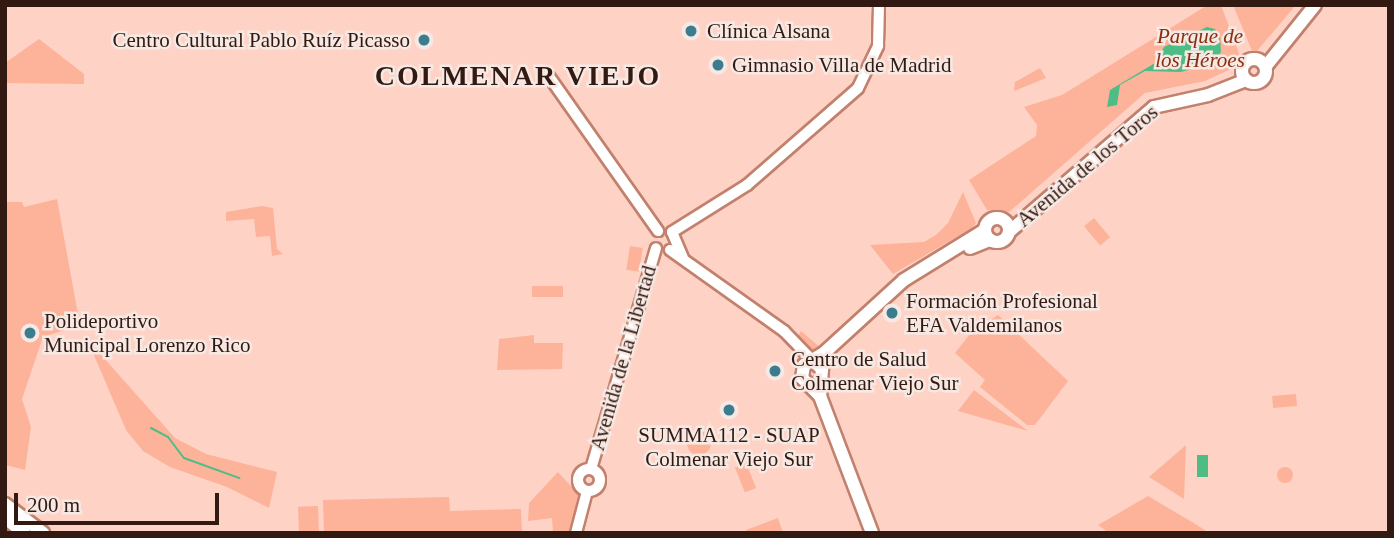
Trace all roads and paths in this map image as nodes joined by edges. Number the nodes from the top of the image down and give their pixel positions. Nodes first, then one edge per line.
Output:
1 (879, 5) edge
2 (1308, 5) edge
3 (1315, 5) edge
4 (1262, 63) junction
5 (548, 75) dead end
6 (1244, 75) junction
7 (1008, 226) junction
8 (658, 231) junction
9 (988, 235) junction
10 (674, 236) junction
11 (656, 248) junction
12 (670, 250) junction
13 (683, 258) junction
14 (797, 344) junction
15 (801, 370) joint
16 (815, 373) junction
17 (591, 469) junction
18 (587, 491) junction
19 (5, 504) edge
20 (42, 532) edge
21 (576, 533) edge
22 (872, 533) edge

1 - 10 street
2 - 4 main road
3 - 4 main road
4 - 6 main road
4 - 6 main road
5 - 8 street
6 - 7 main road, Avenida de los Toros
7 - 9 main road
7 - 9 main road
8 - 10 street
8 - 11 street, Avenida de la Libertad
9 - 16 main road
10 - 12 street
10 - 13 street
11 - 12 street
11 - 17 street, Avenida de la Libertad
12 - 13 street
13 - 14 street
14 - 15 street
14 - 16 street
15 - 16 main road
16 - 22 main road
17 - 18 street
17 - 18 street
18 - 21 street
19 - 20 main road

